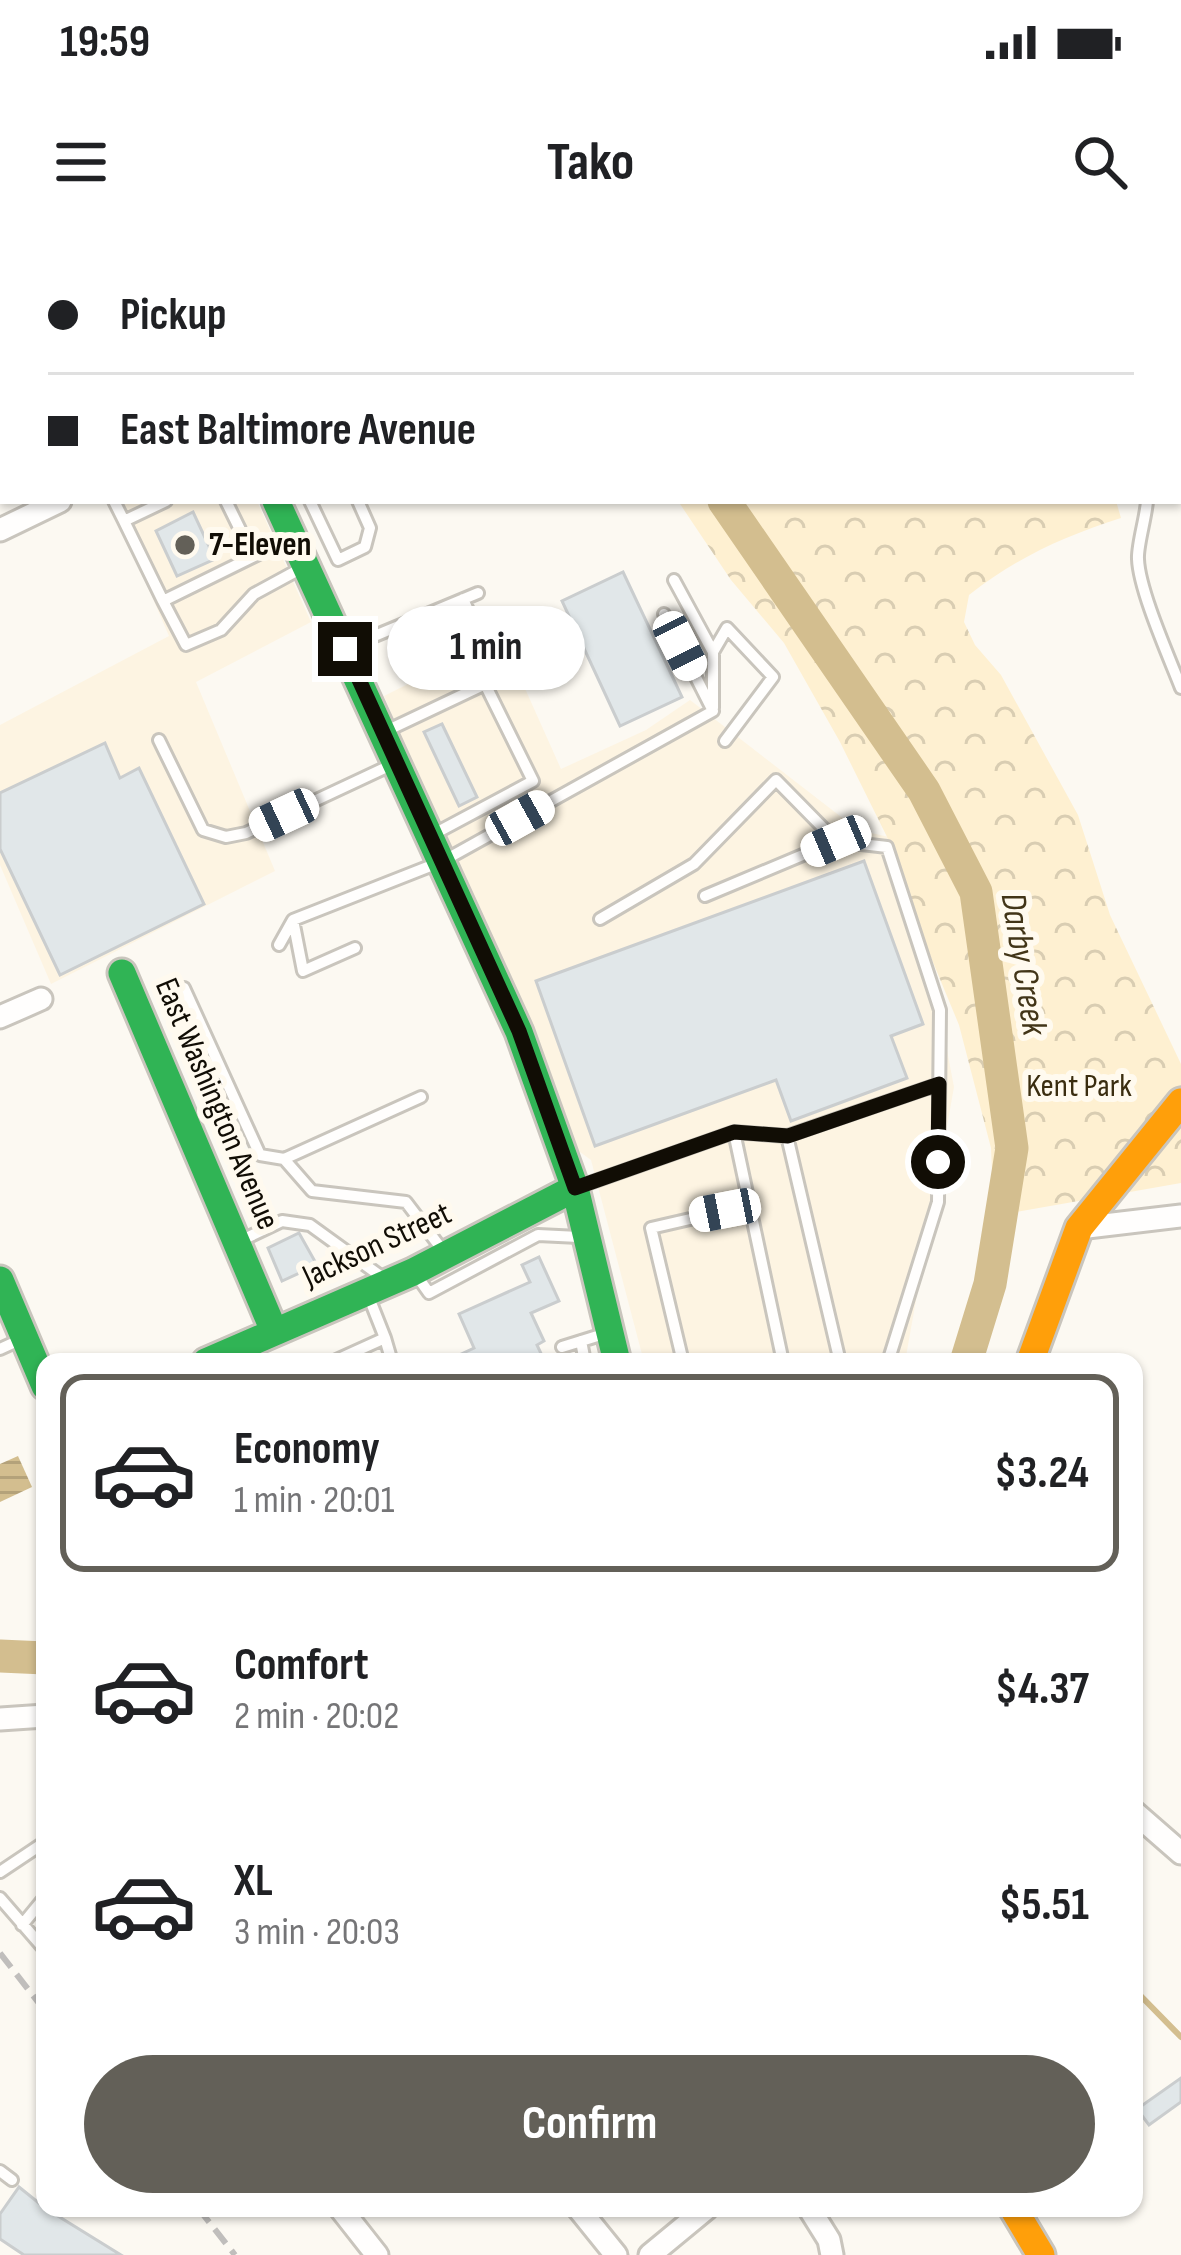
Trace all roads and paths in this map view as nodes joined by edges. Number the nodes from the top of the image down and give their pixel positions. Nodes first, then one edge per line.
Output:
1 (54, 504) edge
2 (116, 504) edge
3 (160, 504) edge
4 (227, 504) edge
5 (277, 504) edge
6 (311, 504) edge
7 (359, 504) edge
8 (1147, 504) edge
9 (124, 521) junction
10 (0, 530) edge
11 (292, 537) junction
12 (253, 556) junction
13 (305, 566) junction
14 (674, 580) dead end
15 (478, 593) dead end
16 (463, 599) junction
17 (164, 601) junction
18 (664, 614) dead end
19 (345, 649) junction
20 (713, 652) junction
21 (485, 684) junction
22 (1181, 688) edge
23 (712, 711) junction
24 (384, 732) junction
25 (159, 740) dead end
26 (725, 741) dead end
27 (397, 762) junction
28 (836, 841) junction
29 (437, 849) junction
30 (705, 896) dead end
31 (599, 919) dead end
32 (293, 920) junction
33 (279, 945) dead end
34 (355, 948) dead end
35 (122, 973) dead end
36 (184, 988) dead end
37 (41, 999) dead end
38 (0, 1017) edge
39 (939, 1084) junction
40 (421, 1096) dead end
41 (1181, 1102) edge
42 (734, 1132) junction
43 (788, 1136) junction
44 (284, 1159) junction
45 (575, 1188) junction
46 (751, 1205) junction
47 (1181, 1216) edge
48 (1078, 1228) junction
49 (588, 1238) junction
50 (237, 1243) junction
51 (446, 1255) junction
52 (390, 1282) junction
53 (2, 1292) edge
54 (274, 1330) junction
55 (610, 1332) junction
56 (385, 1338) junction
57 (581, 1341) junction
58 (12, 1344) edge
59 (562, 1347) dead end
60 (228, 1353) edge
61 (352, 1353) edge
62 (389, 1353) edge
63 (583, 1353) edge
64 (615, 1353) edge
65 (681, 1353) edge
66 (781, 1353) edge
67 (838, 1353) edge
68 (891, 1353) edge
69 (1033, 1353) edge
70 (36, 1375) edge
71 (36, 1717) edge
72 (0, 1719) edge
73 (1143, 1820) edge
74 (36, 1848) edge
75 (1181, 1853) edge
76 (0, 1872) edge
77 (0, 1898) edge
78 (36, 1908) edge
79 (22, 1925) junction
80 (36, 1940) edge
81 (0, 2171) edge
82 (12, 2180) dead end
83 (347, 2217) edge
84 (585, 2217) edge
85 (696, 2217) edge
86 (814, 2217) edge
87 (1018, 2217) edge
88 (376, 2255) edge
89 (616, 2255) edge
90 (650, 2255) edge
91 (832, 2255) edge
92 (1041, 2255) edge

1 - 10 street
2 - 9 lane
3 - 9 lane
4 - 12 lane
5 - 11 street
6 - 7 lane
8 - 22 lane
9 - 17 lane
11 - 12 lane
11 - 13 street
12 - 17 lane
13 - 17 lane
13 - 19 street
14 - 20 lane
15 - 16 lane
16 - 19 lane
16 - 21 lane
18 - 23 lane
19 - 24 street
20 - 23 lane
20 - 26 lane
21 - 24 lane
21 - 29 lane
23 - 29 lane
24 - 27 street
25 - 27 lane
27 - 29 street
28 - 30 lane
28 - 31 lane
28 - 39 lane
29 - 32 lane
29 - 45 street
32 - 33 lane
32 - 34 lane
35 - 50 street, East Washington Avenue
36 - 44 lane
37 - 38 street
39 - 43 lane
39 - 68 lane
40 - 44 lane
41 - 48 street
42 - 43 lane
42 - 45 lane
42 - 46 lane
43 - 67 lane
44 - 51 lane
45 - 49 street
45 - 51 street, Jackson Street
46 - 65 lane
46 - 66 lane
47 - 48 street
48 - 69 street
49 - 52 lane
49 - 55 street
50 - 52 lane
50 - 54 street, East Washington Avenue
51 - 52 street, Jackson Street
52 - 54 street, Jackson Street
52 - 56 lane
53 - 58 street
54 - 60 street, Jackson Street
55 - 57 lane
55 - 64 street
56 - 61 lane
56 - 62 lane
57 - 59 lane
57 - 63 lane
58 - 70 street
71 - 72 street
73 - 75 street
74 - 76 lane
77 - 79 lane
78 - 79 lane
79 - 80 lane
81 - 82 lane
83 - 88 street
84 - 89 street
85 - 90 street
86 - 91 street
87 - 92 street

